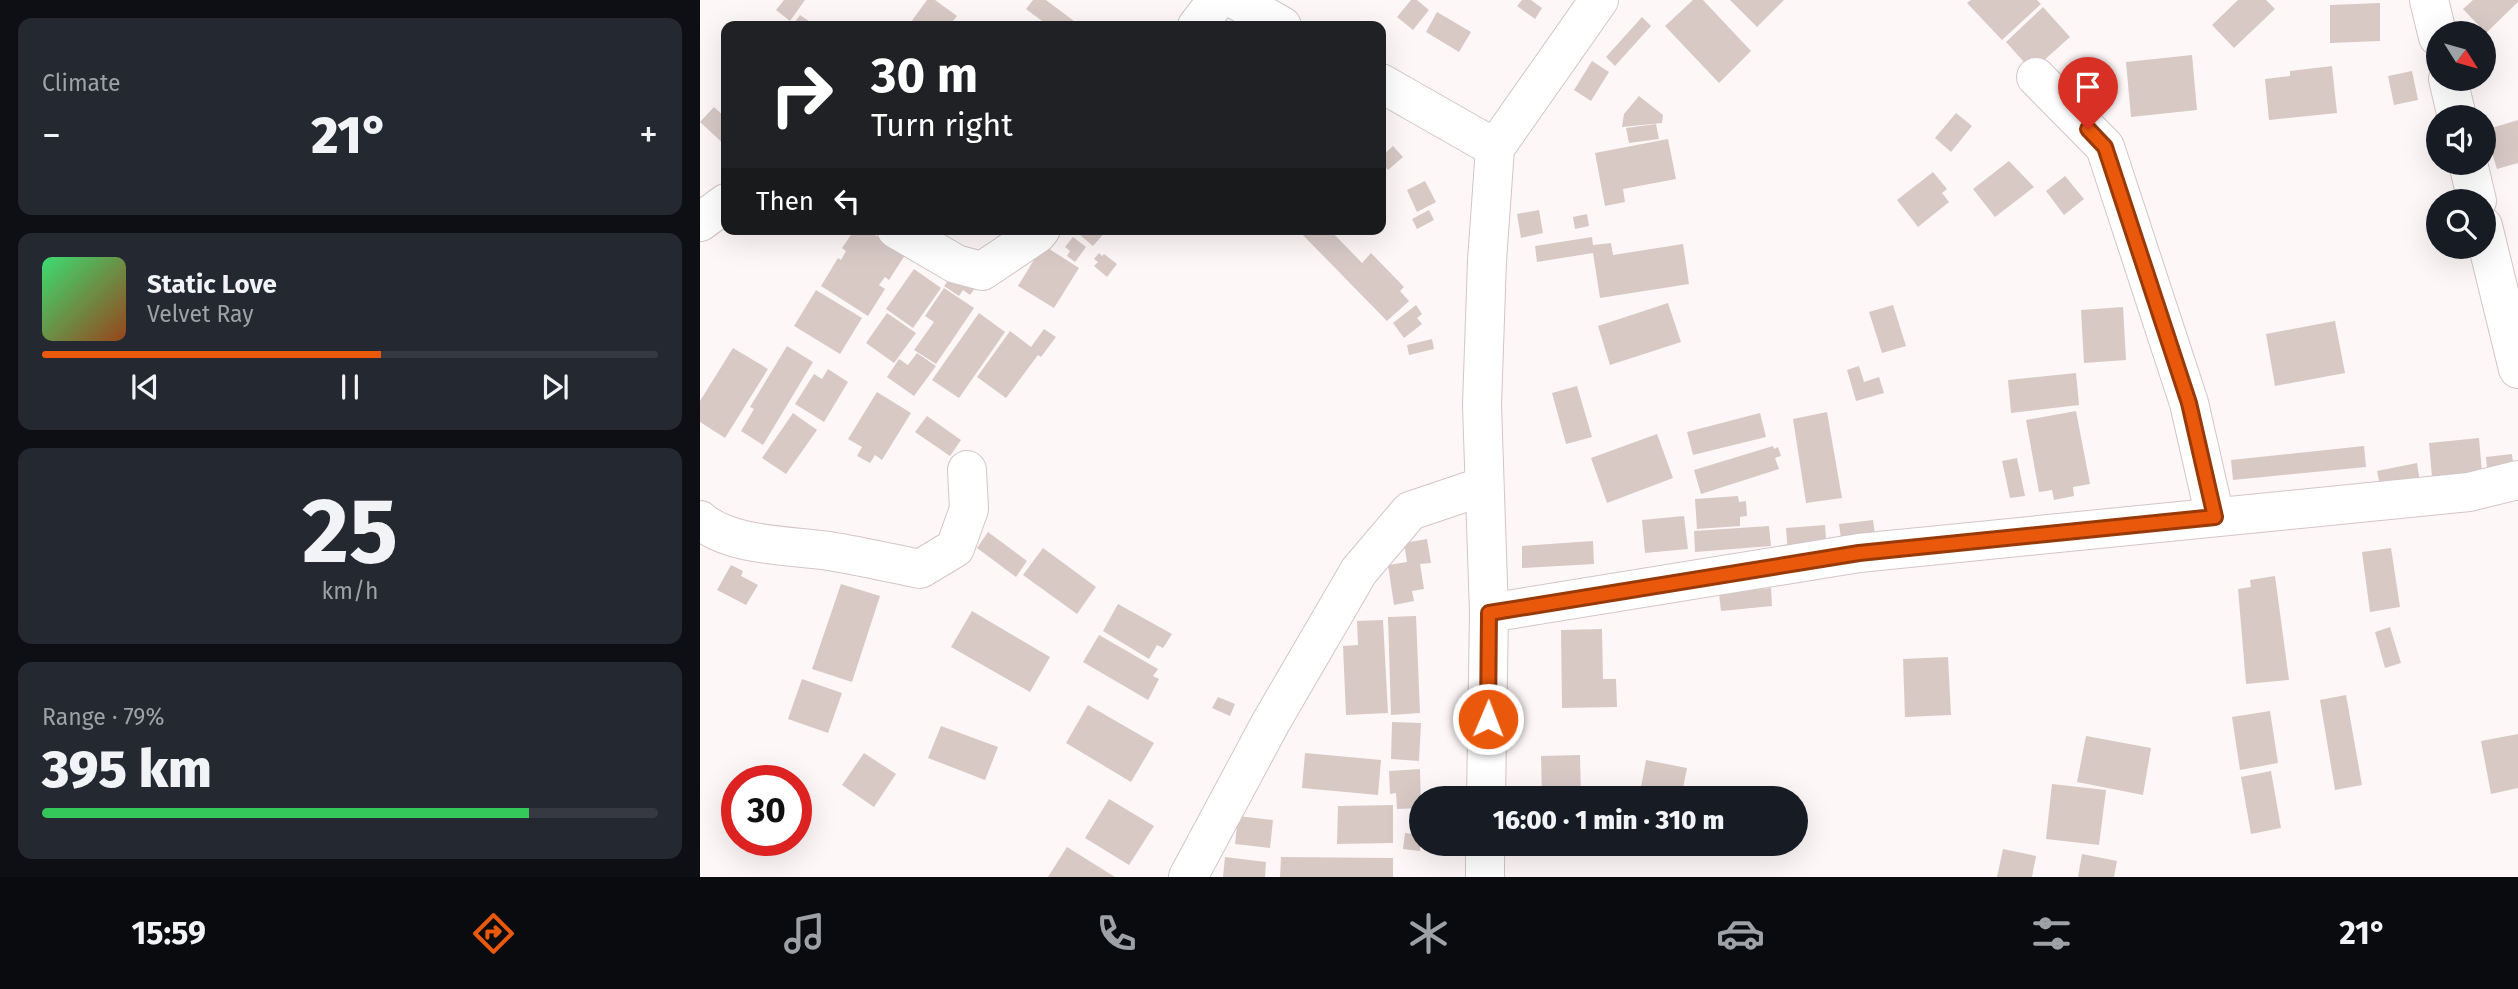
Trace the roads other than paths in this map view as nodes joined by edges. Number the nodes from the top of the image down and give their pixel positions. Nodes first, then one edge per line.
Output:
1 (1217, 0) edge
2 (1236, 0) edge
3 (1599, 0) edge
4 (2429, 0) edge
5 (1201, 21) edge
6 (1273, 21) edge
7 (2434, 21) edge
8 (2036, 77) dead end
9 (1386, 86) edge
10 (1494, 148) junction
11 (721, 207) edge
12 (700, 222) edge
13 (905, 235) edge
14 (1036, 235) edge
15 (2491, 259) edge
16 (2518, 369) edge
17 (967, 470) dead end
18 (2518, 480) edge
19 (1484, 486) junction
20 (2215, 517) junction
21 (700, 520) edge
22 (1489, 613) junction
23 (1486, 786) edge
24 (1485, 856) edge
25 (1188, 877) edge
26 (1485, 877) edge

1 - 5 street
2 - 6 street
3 - 10 street
4 - 7 street
8 - 20 street
9 - 10 street
10 - 19 street
11 - 12 street
13 - 14 street
15 - 16 street
17 - 21 street
18 - 20 street
19 - 22 street
19 - 25 street
20 - 22 street
22 - 23 street
24 - 26 street

